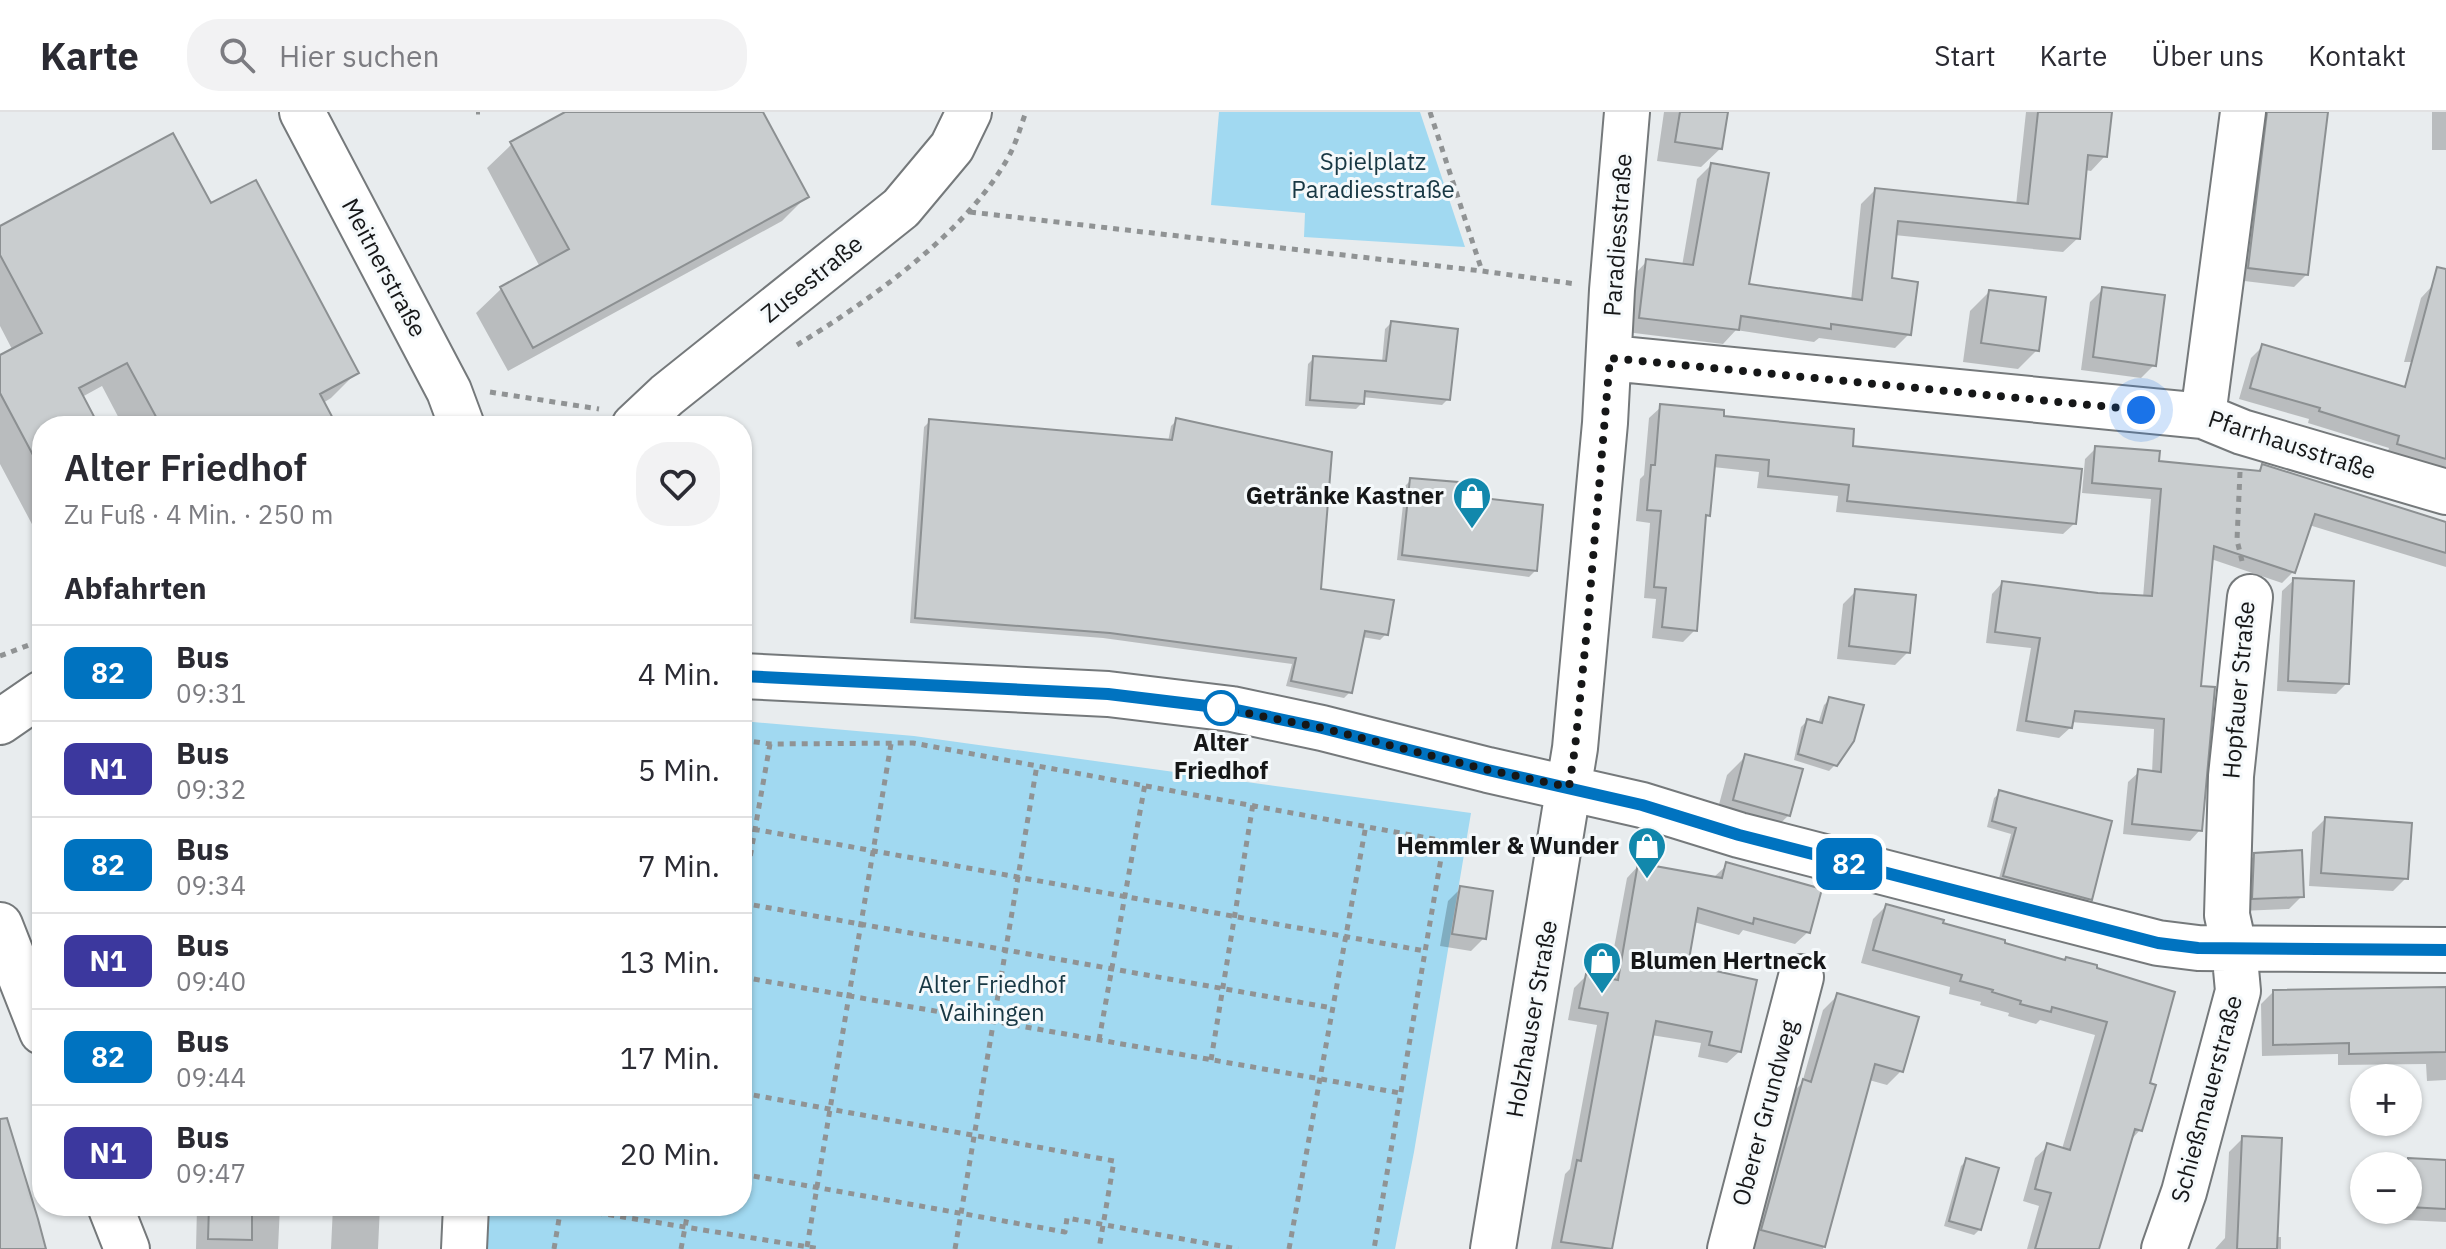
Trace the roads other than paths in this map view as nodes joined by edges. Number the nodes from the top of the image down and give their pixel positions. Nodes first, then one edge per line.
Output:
1 (302, 112) edge
2 (969, 112) edge
3 (1627, 112) edge
4 (2243, 112) edge
5 (1610, 358) junction
6 (458, 416) edge
7 (631, 416) edge
8 (2223, 424) junction
9 (2446, 492) edge
10 (2250, 597) road end
11 (752, 676) edge
12 (32, 700) edge
13 (0, 722) edge
14 (1569, 787) junction
15 (0, 925) edge
16 (2234, 947) junction
17 (2446, 950) edge
18 (1801, 977) dead end
19 (32, 1007) edge
20 (114, 1216) edge
21 (466, 1216) edge
22 (127, 1249) edge
23 (464, 1249) edge
24 (1493, 1249) edge
25 (1730, 1249) edge
26 (2164, 1249) edge

1 - 6 street, Meitnerstraße
2 - 7 street, Zusestraße
3 - 5 street, Paradiesstraße
4 - 8 street
5 - 8 street, Pfarrhausstraße
5 - 14 street, Paradiesstraße
8 - 9 street, Pfarrhausstraße
10 - 16 street, Hopfauer Straße
11 - 14 street
12 - 13 street
14 - 16 street
14 - 24 street, Holzhauser Straße
15 - 19 street
16 - 17 street
16 - 26 street, Schießmauerstraße
18 - 25 street, Oberer Grundweg
20 - 22 street
21 - 23 street

